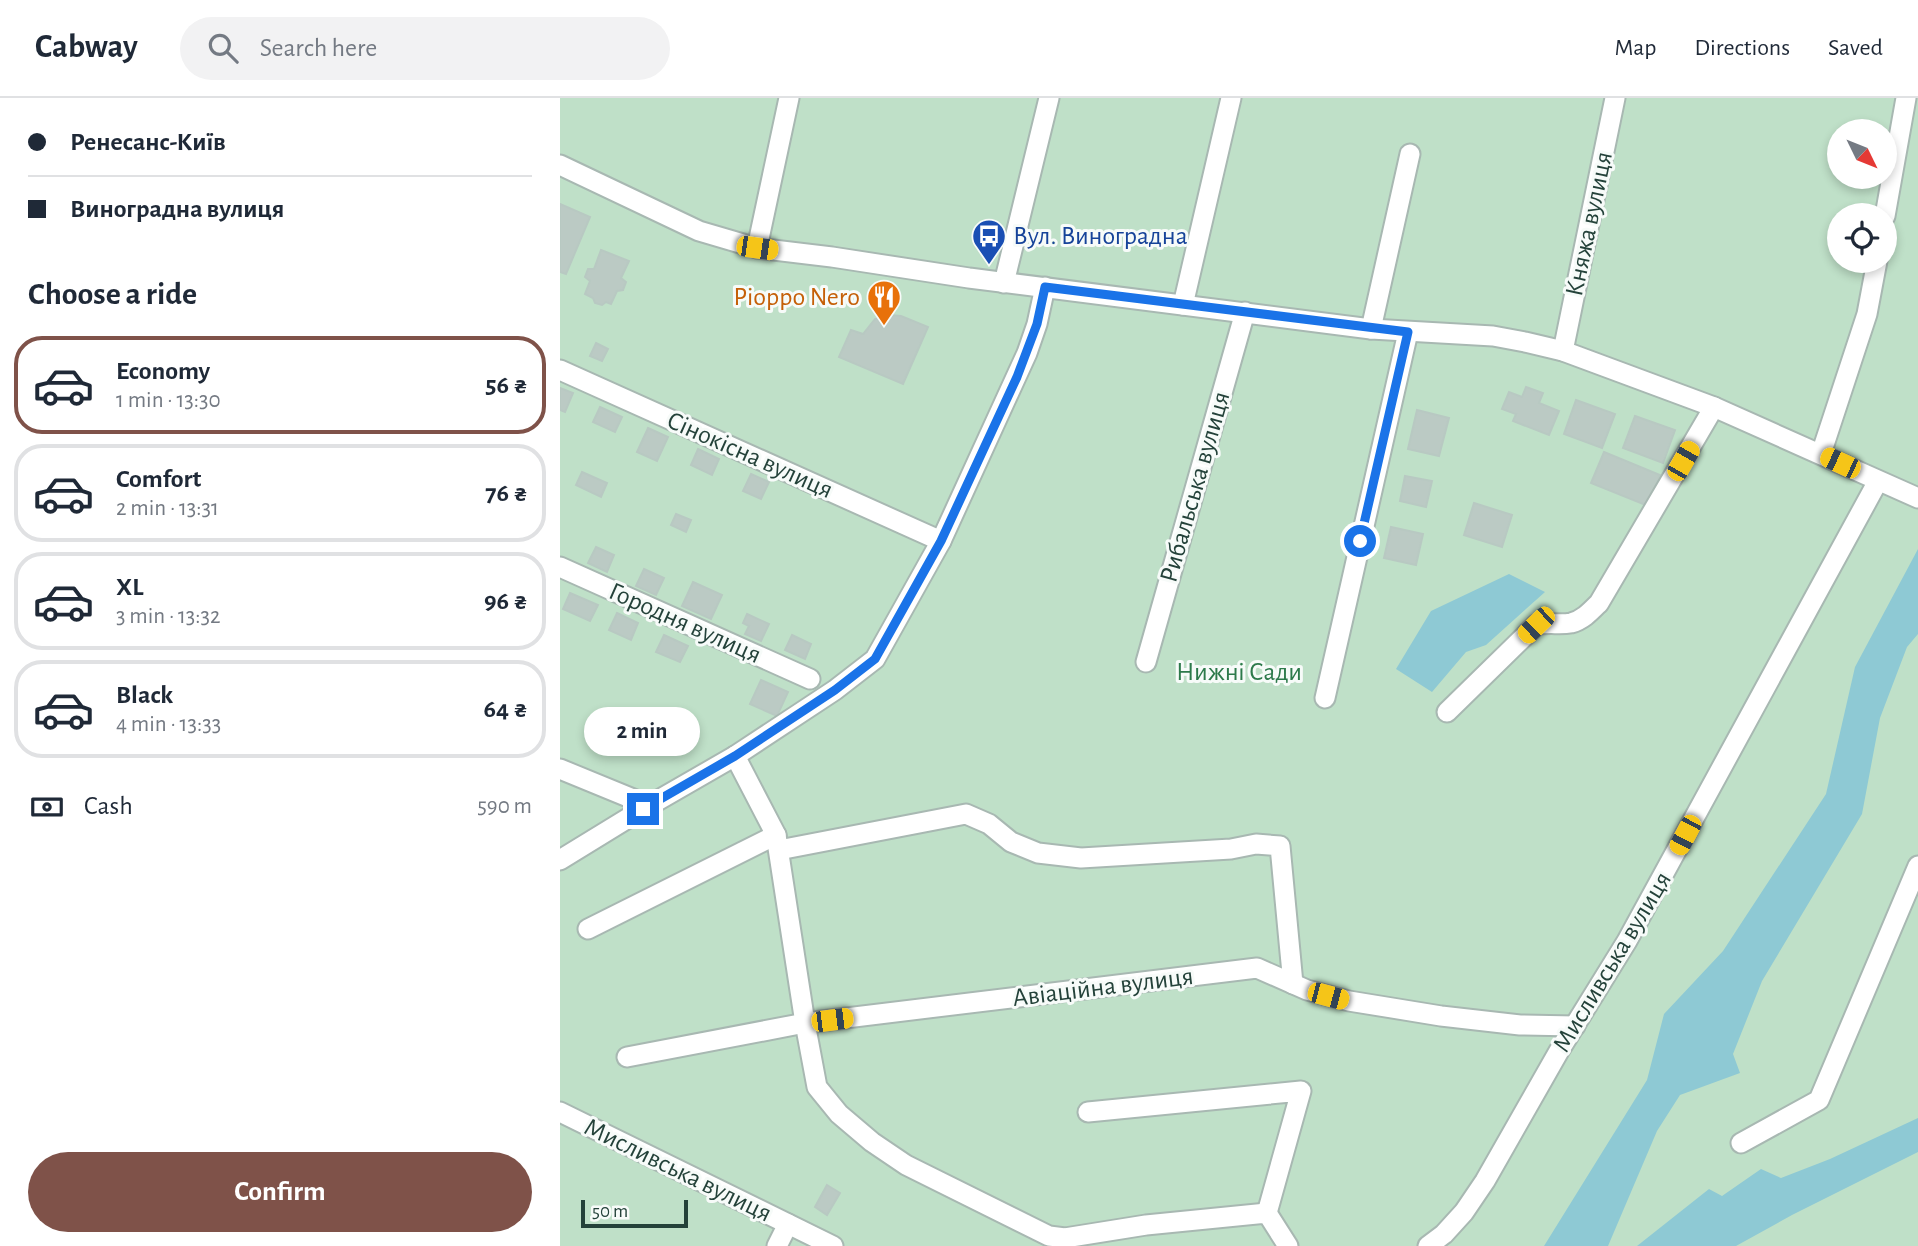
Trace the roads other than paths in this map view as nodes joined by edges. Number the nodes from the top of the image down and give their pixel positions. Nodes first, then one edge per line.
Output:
1 (1049, 98) edge
2 (1231, 98) edge
3 (1615, 98) edge
4 (1906, 98) edge
5 (786, 99) edge
6 (1410, 155) dead end
7 (560, 165) edge
8 (1887, 203) edge
9 (757, 248) junction
10 (1875, 273) edge
11 (1004, 283) junction
12 (1045, 287) junction
13 (1183, 305) junction
14 (1245, 312) junction
15 (1371, 329) junction
16 (1408, 332) junction
17 (1563, 351) junction
18 (560, 370) edge
19 (1714, 407) junction
20 (1821, 454) junction
21 (1878, 481) junction
22 (1918, 498) edge
23 (941, 541) junction
24 (560, 567) edge
25 (1146, 662) dead end
26 (810, 679) dead end
27 (1325, 698) dead end
28 (1447, 712) dead end
29 (735, 756) junction
30 (560, 769) edge
31 (638, 802) dead end
32 (777, 843) junction
33 (560, 860) edge
34 (1918, 866) edge
35 (588, 929) dead end
36 (1293, 984) junction
37 (805, 1023) junction
38 (1575, 1026) junction
39 (627, 1057) dead end
40 (560, 1112) edge
41 (1088, 1112) dead end
42 (1741, 1143) dead end
43 (1266, 1213) junction
44 (788, 1224) junction
45 (777, 1246) edge
46 (833, 1246) edge
47 (1289, 1246) edge
48 (1428, 1246) edge

1 - 11 street
2 - 13 street
3 - 17 street, Княжа вулиця
4 - 8 street
5 - 9 street
6 - 15 street
7 - 9 street
9 - 11 street
10 - 20 street
11 - 12 street
12 - 13 street
12 - 23 street
13 - 14 street
14 - 15 street
14 - 25 street, Рибальська вулиця
15 - 16 street
16 - 17 street
16 - 27 street
17 - 19 street
18 - 23 street, Сінокісна вулиця
19 - 20 street
19 - 28 street
20 - 21 street
21 - 22 street
21 - 38 street, Мисливська вулиця
23 - 29 street
24 - 26 street, Городня вулиця
29 - 32 street
29 - 33 street
30 - 31 street
32 - 35 street
32 - 36 street
32 - 37 street
34 - 42 street
36 - 37 street, Авіаційна вулиця
36 - 38 street, Авіаційна вулиця
37 - 39 street, Авіаційна вулиця
37 - 43 street
38 - 48 street, Мисливська вулиця
40 - 44 street, Мисливська вулиця
41 - 43 street
43 - 47 street
44 - 45 street
44 - 46 street, Мисливська вулиця

